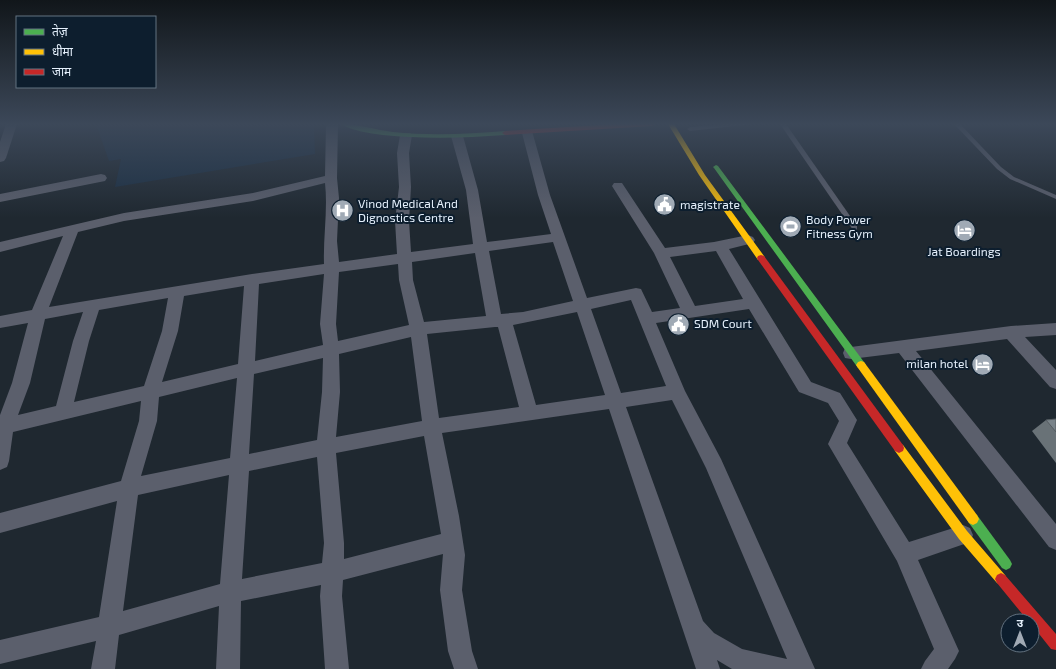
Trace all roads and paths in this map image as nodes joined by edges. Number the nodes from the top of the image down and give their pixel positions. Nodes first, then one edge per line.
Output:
1 (331, 155) edge
2 (403, 155) edge
3 (462, 155) edge
4 (535, 155) edge
5 (690, 155) edge
6 (805, 155) edge
7 (987, 155) edge
8 (710, 160) dead end
9 (101, 178) dead end
10 (331, 178) junction
11 (618, 186) dead end
12 (1056, 197) edge
13 (0, 198) edge
14 (855, 228) dead end
15 (73, 229) junction
16 (559, 237) junction
17 (748, 240) junction
18 (720, 246) junction
19 (0, 247) edge
20 (481, 248) junction
21 (661, 253) junction
22 (404, 259) junction
23 (332, 269) junction
24 (252, 279) junction
25 (177, 292) junction
26 (753, 303) junction
27 (582, 304) junction
28 (93, 306) junction
29 (690, 312) junction
30 (38, 315) junction
31 (647, 319) junction
32 (499, 320) junction
33 (0, 322) edge
34 (418, 329) junction
35 (1056, 329) edge
36 (1010, 332) junction
37 (903, 346) junction
38 (331, 348) junction
39 (851, 353) junction
40 (246, 369) junction
41 (1056, 382) edge
42 (151, 391) junction
43 (676, 392) junction
44 (615, 400) junction
45 (63, 413) junction
46 (530, 413) junction
47 (5, 426) junction
48 (432, 426) junction
49 (326, 447) junction
50 (0, 461) edge
51 (240, 464) junction
52 (129, 489) junction
53 (0, 523) edge
54 (963, 535) junction
55 (1056, 540) edge
56 (452, 542) junction
57 (904, 554) junction
58 (333, 572) junction
59 (1013, 573) dead end
60 (231, 592) junction
61 (110, 626) junction
62 (693, 627) junction
63 (1056, 644) edge
64 (0, 652) edge
65 (103, 669) edge
66 (228, 669) edge
67 (337, 669) edge
68 (466, 669) edge
69 (708, 669) edge
70 (783, 669) edge
71 (803, 669) edge
72 (933, 669) edge

1 - 10 street
2 - 22 street
3 - 20 street
4 - 16 street
5 - 17 main road
6 - 14 lane
7 - 12 lane
8 - 39 main road
9 - 13 street
10 - 15 street
10 - 23 street
11 - 21 street
15 - 19 street
15 - 30 street
16 - 20 street
16 - 27 street
17 - 18 street
17 - 54 main road
18 - 21 street
18 - 26 street
20 - 22 street
20 - 32 street
21 - 29 street
22 - 23 street
22 - 34 street
23 - 24 street
23 - 38 street
24 - 25 street
24 - 40 street
25 - 28 street
25 - 42 street
26 - 29 street
26 - 57 street
27 - 31 street
27 - 32 street
27 - 44 street
28 - 30 street
28 - 45 street
29 - 31 street
30 - 33 street
30 - 47 street
31 - 43 street
32 - 34 street
32 - 46 street
34 - 38 street
34 - 48 street
35 - 36 street
36 - 37 street
36 - 41 street
37 - 39 street
37 - 55 street
38 - 40 street
38 - 49 street
39 - 59 main road
40 - 42 street
40 - 51 street
42 - 45 street
42 - 52 street
43 - 44 street
43 - 71 street
44 - 46 street
44 - 62 street
45 - 47 street
46 - 48 street
47 - 50 street
48 - 49 street
48 - 56 street
49 - 51 street
49 - 58 street
51 - 52 street
51 - 60 street
52 - 53 street
52 - 61 street
54 - 57 street
54 - 63 main road
56 - 58 street
56 - 68 street
57 - 72 street
58 - 60 street
58 - 67 street
60 - 61 street
60 - 66 street
61 - 64 street
61 - 65 street
62 - 69 street
62 - 70 street

